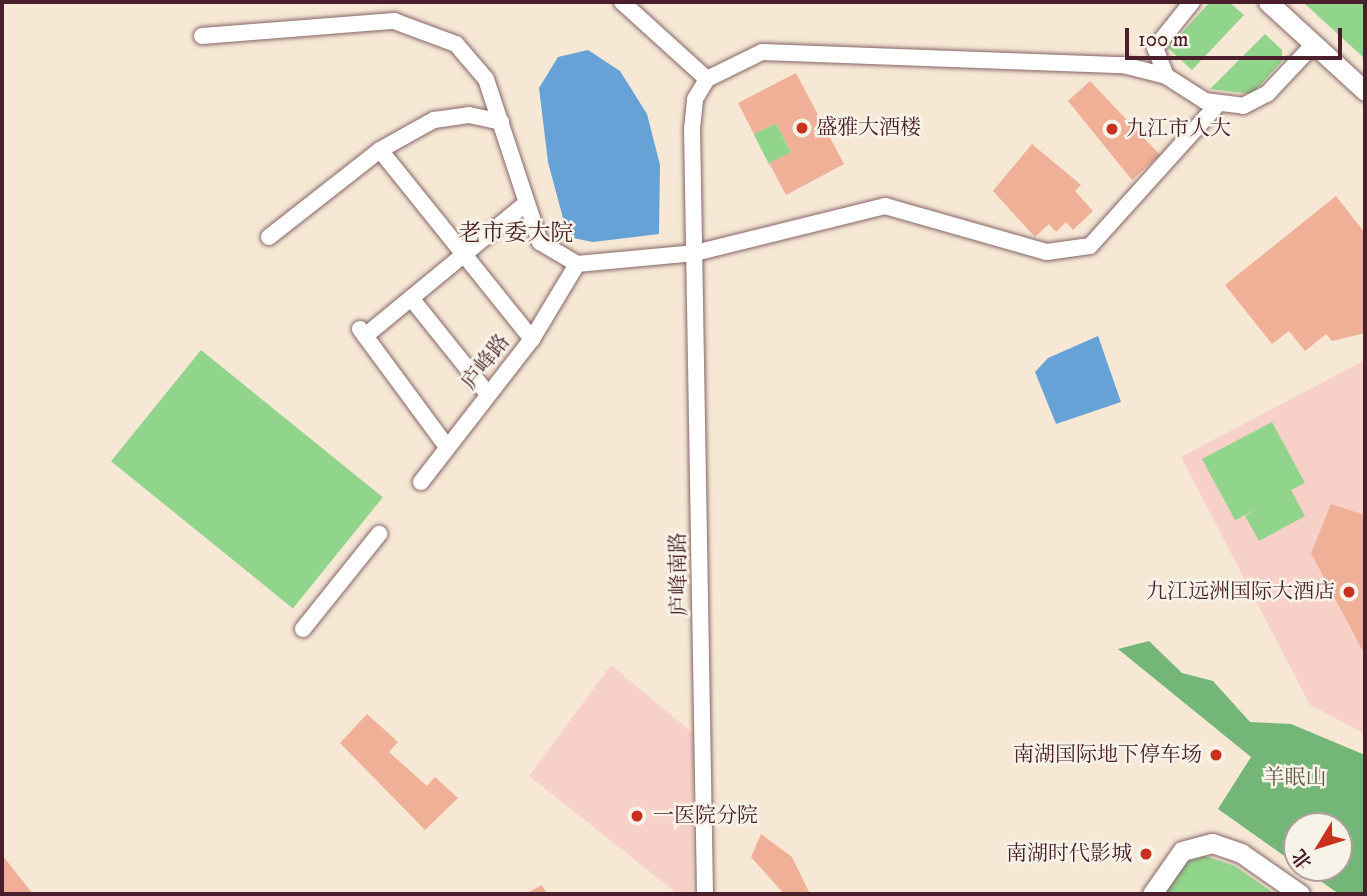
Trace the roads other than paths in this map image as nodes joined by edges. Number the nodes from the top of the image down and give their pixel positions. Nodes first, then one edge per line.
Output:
1 (622, 2) edge
2 (1192, 2) edge
3 (1268, 2) edge
4 (202, 36) dead end
5 (1314, 44) junction
6 (1166, 76) junction
7 (707, 79) junction
8 (1365, 91) edge
9 (1218, 104) junction
10 (501, 122) junction
11 (380, 150) junction
12 (525, 204) junction
13 (269, 237) dead end
14 (695, 253) junction
15 (463, 255) junction
16 (577, 264) junction
17 (411, 298) junction
18 (532, 339) junction
19 (488, 394) junction
20 (447, 447) junction
21 (421, 482) dead end
22 (379, 534) dead end
23 (303, 629) dead end
24 (705, 894) edge
25 (1152, 894) edge
26 (1300, 894) edge

1 - 7 street
2 - 6 street
3 - 5 street
4 - 10 street
5 - 8 street
5 - 9 street
6 - 7 street
6 - 9 street
7 - 14 street, 庐峰南路
9 - 14 street
10 - 11 street
10 - 12 street
11 - 13 street
11 - 15 street
12 - 15 street
12 - 16 street
14 - 16 street
14 - 24 street, 庐峰南路
15 - 17 street
15 - 18 street
16 - 18 street, 庐峰路
17 - 19 street
17 - 20 street
18 - 19 street, 庐峰路
19 - 20 street, 庐峰路
20 - 21 street, 庐峰路
22 - 23 street
25 - 26 street

